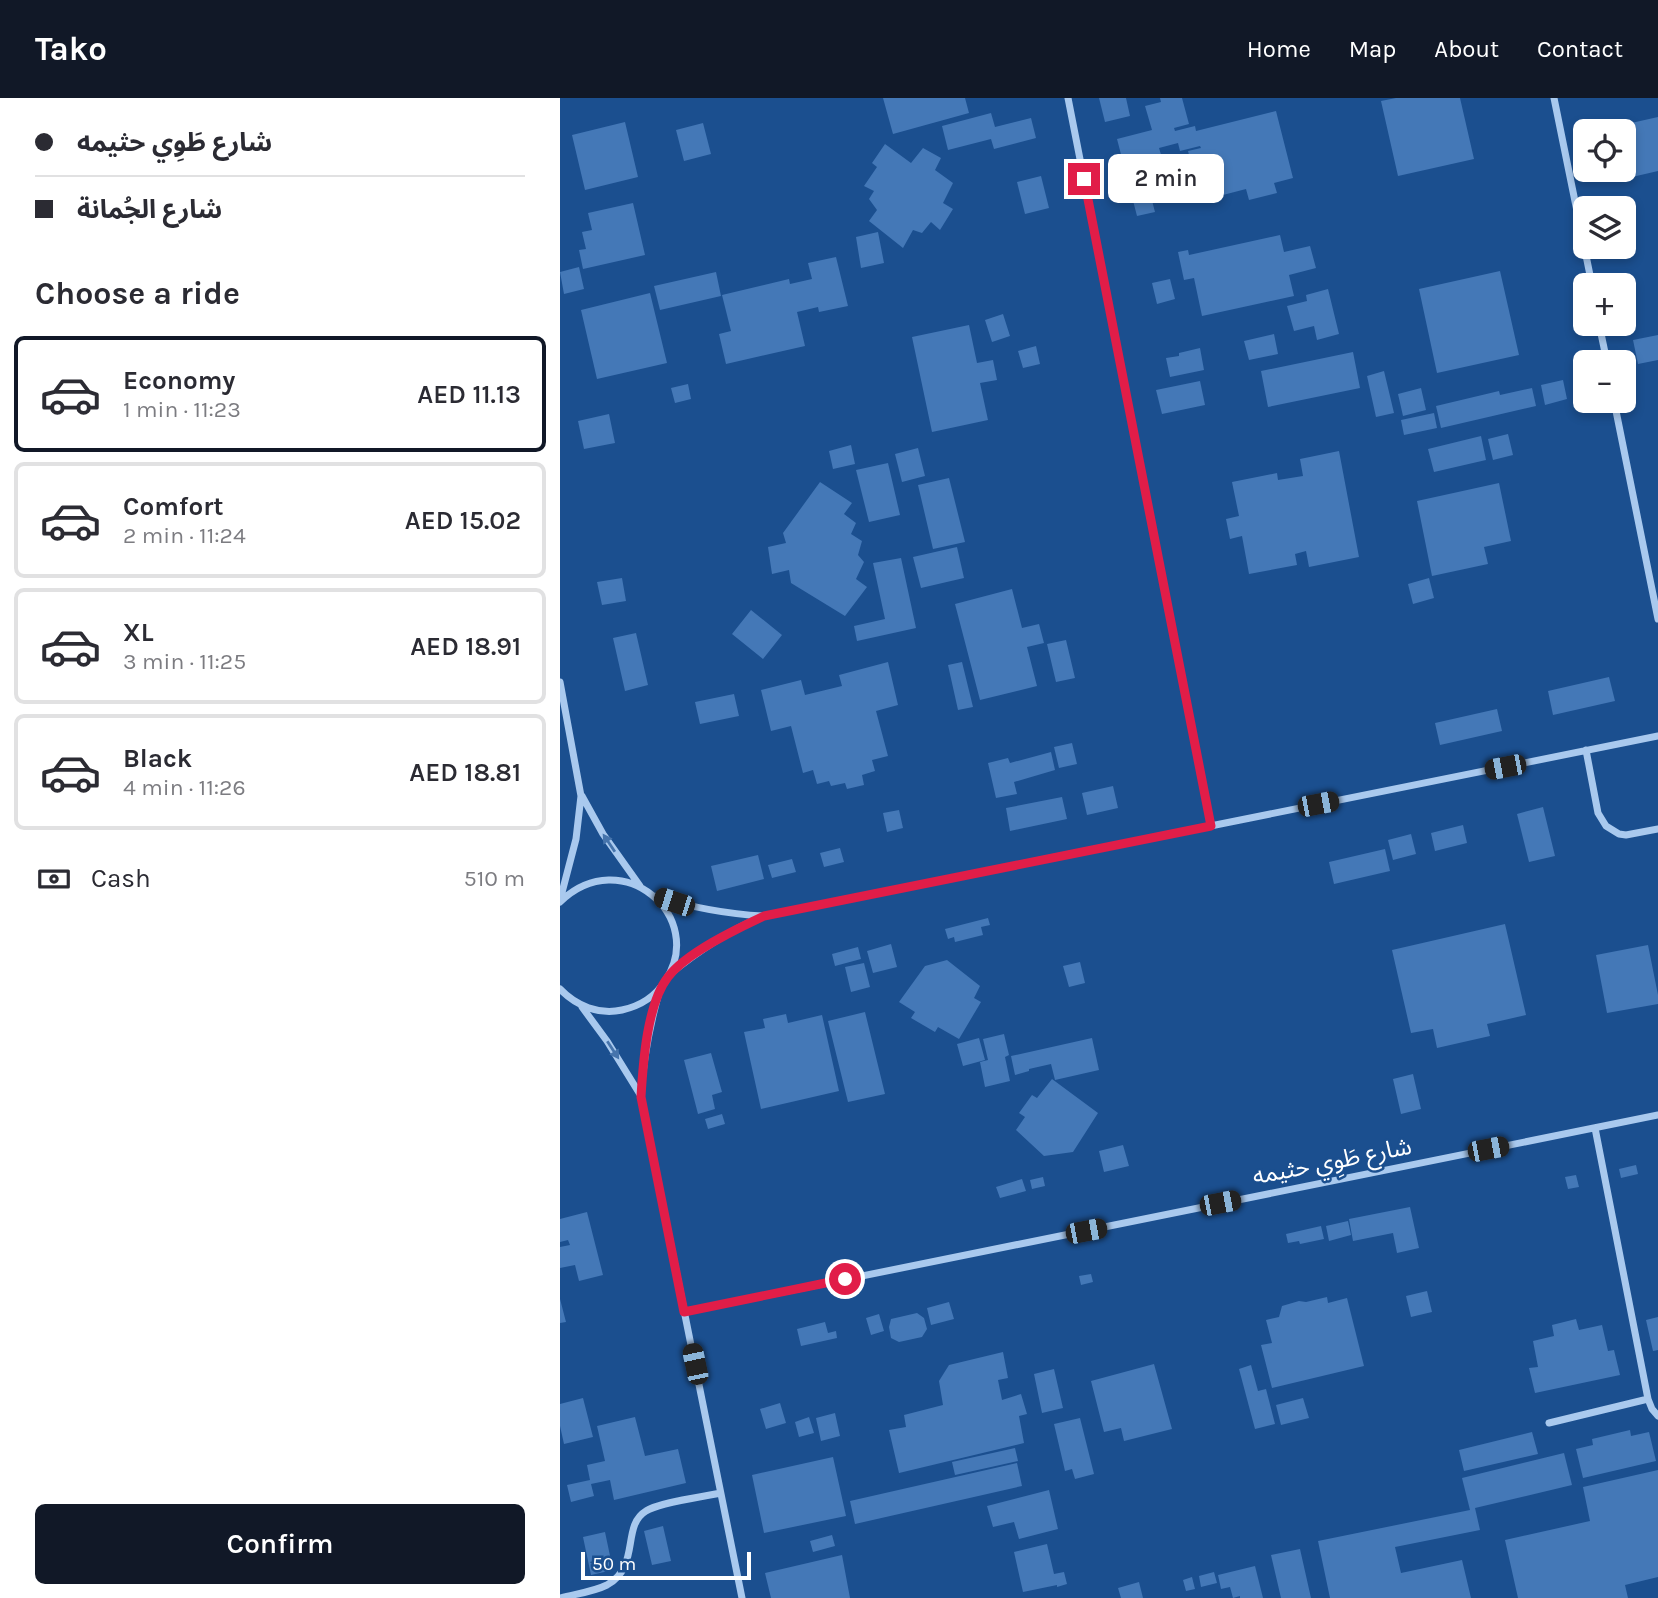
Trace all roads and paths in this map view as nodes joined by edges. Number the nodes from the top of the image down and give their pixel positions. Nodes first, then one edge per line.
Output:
1 (1068, 98) edge
2 (1554, 98) edge
3 (1589, 273) edge
4 (1617, 413) edge
5 (1658, 619) edge
6 (560, 682) edge
7 (1658, 736) edge
8 (1586, 750) junction
9 (581, 796) junction
10 (1211, 826) junction
11 (1658, 829) edge
12 (642, 888) junction
13 (653, 895) junction
14 (560, 901) edge
15 (764, 916) junction
16 (670, 974) junction
17 (660, 989) junction
18 (562, 993) edge
19 (581, 1006) junction
20 (641, 1097) junction
21 (1658, 1115) edge
22 (1595, 1128) junction
23 (684, 1312) junction
24 (1648, 1399) junction
25 (1658, 1416) edge
26 (1549, 1423) dead end
27 (720, 1493) junction
28 (560, 1598) edge
29 (741, 1598) edge

1 - 10 street
2 - 3 street
4 - 5 street
6 - 9 street
7 - 8 street
8 - 10 street
8 - 11 street
12 -> 9 street
9 - 14 street
10 - 15 street
12 - 13 street
12 - 14 street
13 - 15 street
13 - 16 street
15 - 16 street
16 - 17 street
17 - 19 street
17 - 20 street
18 - 19 street
19 -> 20 street
20 - 23 street
21 - 22 street, شارع طَوِي حثيمه
22 - 23 street, شارع طَوِي حثيمه
22 - 24 street
23 - 27 street
24 - 25 street
24 - 26 street
27 - 28 street
27 - 29 street

